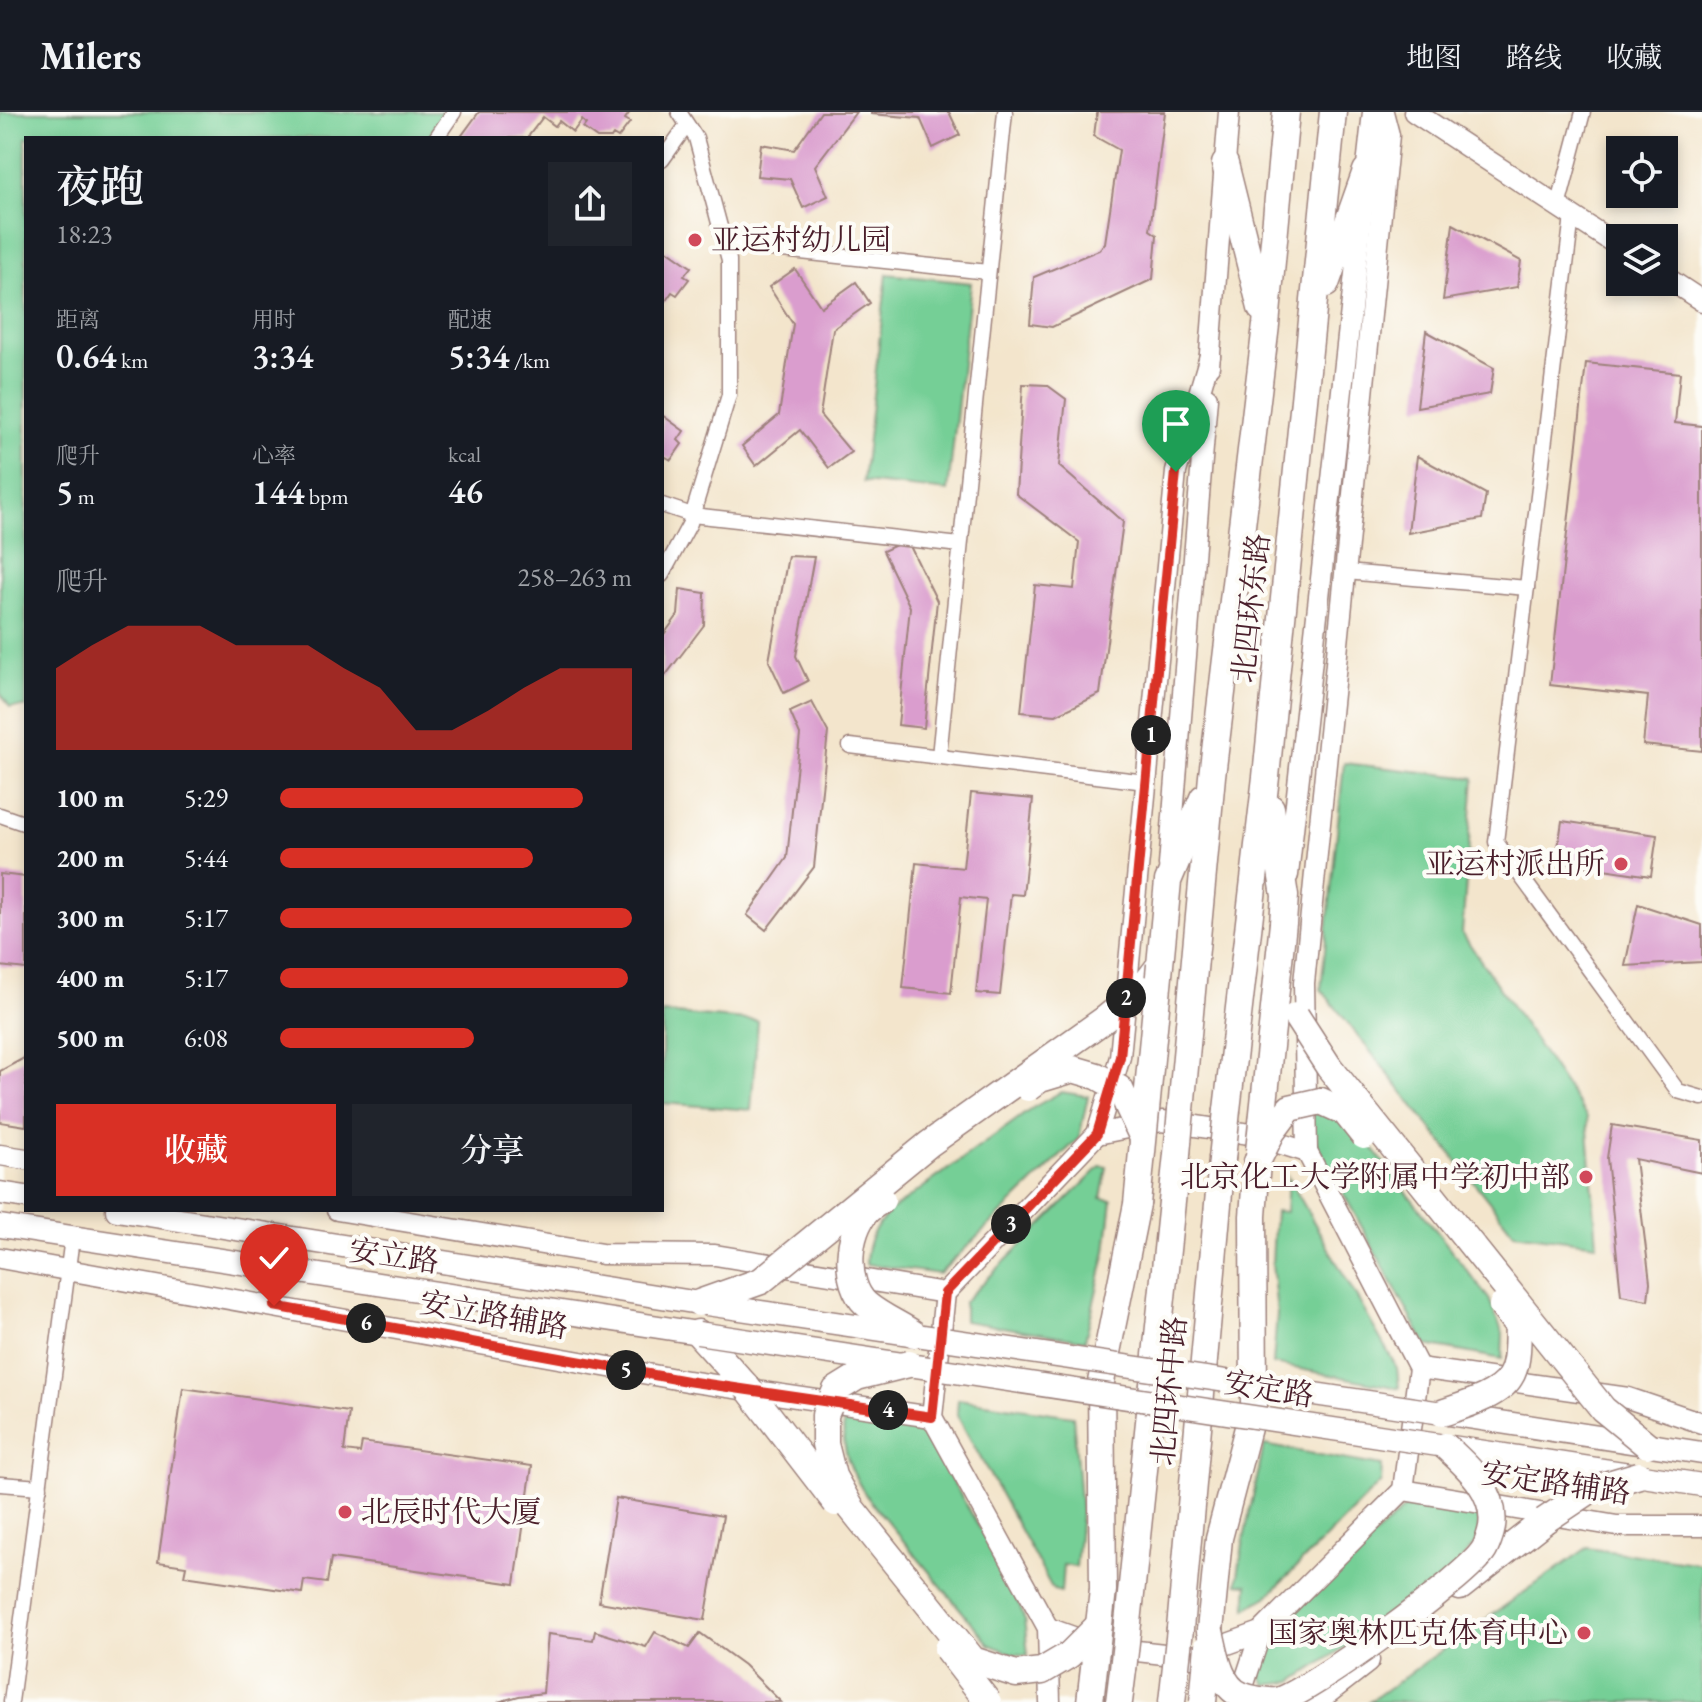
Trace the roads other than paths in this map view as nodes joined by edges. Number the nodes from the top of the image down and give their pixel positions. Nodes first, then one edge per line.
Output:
1 (454, 112) edge
2 (1005, 112) edge
3 (1229, 112) edge
4 (1286, 112) edge
5 (1333, 112) edge
6 (1373, 112) edge
7 (1383, 112) edge
8 (1414, 112) edge
9 (1583, 112) edge
10 (683, 118) edge
11 (437, 136) edge
12 (664, 156) edge
13 (1225, 164) junction
14 (1366, 171) junction
15 (1565, 212) junction
16 (1606, 238) edge
17 (725, 244) junction
18 (988, 272) junction
19 (1678, 285) edge
20 (1702, 301) edge
21 (1266, 325) junction
22 (1312, 325) junction
23 (1210, 356) junction
24 (664, 506) edge
25 (692, 515) junction
26 (960, 545) junction
27 (664, 571) edge
28 (1346, 572) junction
29 (1527, 588) junction
30 (850, 746) dead end
31 (939, 756) junction
32 (1212, 776) junction
33 (1266, 777) junction
34 (1146, 782) junction
35 (0, 815) edge
36 (24, 823) edge
37 (1168, 881) junction
38 (1285, 896) junction
39 (1160, 965) junction
40 (1277, 971) junction
41 (1702, 1098) edge
42 (1181, 1110) joint
43 (1227, 1110) joint
44 (1097, 1134) junction
45 (1142, 1136) junction
46 (1307, 1152) junction
47 (0, 1155) edge
48 (24, 1159) edge
49 (1257, 1162) junction
50 (0, 1193) edge
51 (24, 1197) edge
52 (130, 1212) edge
53 (349, 1212) edge
54 (0, 1226) edge
55 (72, 1238) junction
56 (0, 1258) edge
57 (68, 1269) junction
58 (945, 1293) junction
59 (699, 1303) junction
60 (637, 1322) joint
61 (698, 1333) junction
62 (914, 1334) junction
63 (909, 1364) junction
64 (1419, 1368) junction
65 (1442, 1413) junction
66 (932, 1417) junction
67 (1702, 1423) edge
68 (1647, 1445) junction
69 (1445, 1446) junction
70 (1696, 1452) edge
71 (1639, 1475) junction
72 (0, 1484) edge
73 (1693, 1484) edge
74 (40, 1487) junction
75 (1403, 1490) junction
76 (1702, 1526) edge
77 (1099, 1625) junction
78 (1048, 1628) junction
79 (1210, 1631) junction
80 (1261, 1632) junction
81 (0, 1700) edge
82 (13, 1702) edge
83 (988, 1702) edge
84 (1050, 1702) edge
85 (1090, 1702) edge
86 (1119, 1702) edge
87 (1172, 1702) edge
88 (1203, 1702) edge
89 (1238, 1702) edge
90 (1312, 1702) edge

1 - 11 street
2 - 18 street
3 - 13 street, 北四环东路
4 - 21 highway, 北四环东路
5 - 22 highway, 北四环东路
6 - 14 street
7 - 28 street
8 - 15 street
9 - 15 street
10 - 12 street
10 - 17 street
13 - 21 highway
13 - 23 street, 北四环东路
14 - 22 highway
14 - 38 street
15 - 16 street
15 - 29 street
17 - 18 street
17 - 25 street
18 - 26 street
19 - 20 street
21 - 32 highway, 北四环东路
22 - 33 highway, 北四环东路
23 - 34 street
23 - 37 street, 北四环东路
24 - 25 street
25 - 26 street
25 - 27 street
26 - 31 street
28 - 29 street
28 - 46 street
29 - 41 street
30 - 31 street
31 - 34 street
32 - 37 highway
32 - 42 highway, 北四环东路
33 - 38 highway
33 - 43 highway, 北四环东路
34 - 44 street
35 - 36 street
37 - 39 highway
38 - 40 highway, bridge
39 - 45 highway, bridge
39 - 59 highway, bridge
40 - 49 highway, bridge
40 - 68 highway, bridge
42 - 86 highway, 北四环中路, bridge
43 - 87 highway, 北四环中路, bridge
44 - 46 street
44 - 58 street
45 - 62 highway, bridge
45 - 77 highway, bridge
46 - 64 street
47 - 48 street
49 - 65 highway, bridge
49 - 79 highway
50 - 51 main road
52 - 59 main road, 安立路
53 - 58 street
54 - 55 main road, 安立路
55 - 57 street
55 - 60 main road, 安立路
56 - 57 street, 安立路辅路
57 - 66 street, 安立路辅路
57 - 74 street
58 - 66 street
59 - 62 main road, 安定路, bridge
60 - 61 main road, 安定路
61 - 63 main road, 安定路, bridge
61 - 83 highway, bridge
62 - 65 main road, 安定路, bridge
63 - 69 main road, 安定路, bridge
63 - 77 highway, bridge
64 - 67 street
64 - 75 street
65 - 68 main road, 安定路, bridge
66 - 78 street
68 - 70 main road, 安定路
69 - 71 main road, 安定路, bridge
69 - 79 highway, bridge
71 - 73 main road, 安定路
71 - 90 highway, bridge
72 - 74 street
74 - 82 street
75 - 76 street, 安定路辅路
75 - 80 street
77 - 85 highway, bridge
78 - 80 street
78 - 84 street
79 - 88 highway, bridge
80 - 89 street
81 - 82 street

